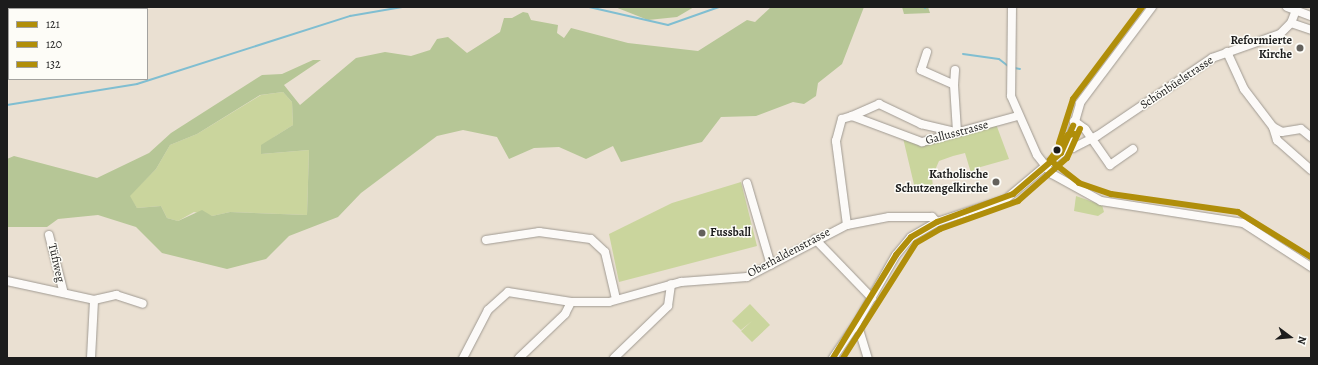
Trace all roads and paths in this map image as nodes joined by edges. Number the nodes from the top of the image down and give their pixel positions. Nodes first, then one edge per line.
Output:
1 (1012, 7) edge
2 (1152, 7) edge
3 (1287, 7) edge
4 (1296, 10) junction
5 (1311, 16) edge
6 (1291, 23) junction
7 (1311, 30) edge
8 (927, 52) dead end
9 (1227, 52) junction
10 (955, 70) dead end
11 (954, 85) junction
12 (852, 116) junction
13 (1018, 116) junction
14 (1074, 121) junction
15 (1273, 127) junction
16 (957, 132) junction
17 (1311, 136) edge
18 (1091, 139) junction
19 (1066, 147) junction
20 (1133, 149) dead end
21 (1045, 167) junction
22 (1311, 170) edge
23 (747, 183) dead end
24 (937, 222) junction
25 (847, 225) junction
26 (49, 235) dead end
27 (815, 239) junction
28 (486, 240) dead end
29 (770, 265) junction
30 (1311, 267) edge
31 (7, 280) edge
32 (671, 284) junction
33 (63, 290) junction
34 (872, 298) junction
35 (616, 299) junction
36 (94, 300) junction
37 (571, 302) junction
38 (143, 304) dead end
39 (858, 323) junction
40 (91, 358) edge
41 (463, 358) edge
42 (519, 358) edge
43 (614, 358) edge
44 (833, 358) edge
45 (868, 358) edge

1 - 13 street
2 - 14 street
3 - 4 street
4 - 5 street
4 - 6 street
6 - 7 street
6 - 9 street, Schönbüelstrasse
8 - 11 street
9 - 15 street
9 - 18 street, Schönbüelstrasse
10 - 11 street
11 - 16 street
12 - 16 street, Gallusstrasse
12 - 16 street
12 - 25 street
13 - 16 street, Gallusstrasse
13 - 21 street
14 - 18 street
14 - 19 street
15 - 17 street
15 - 22 street
18 - 19 street, Schönbüelstrasse
18 - 20 street
19 - 21 street
21 - 24 street
21 - 30 street
23 - 29 street
24 - 25 street, Oberhaldenstrasse
24 - 34 street
25 - 27 street, Oberhaldenstrasse
26 - 33 street, Tüfiweg
27 - 29 street, Oberhaldenstrasse
27 - 34 street
28 - 35 street
29 - 32 street, Oberhaldenstrasse
31 - 33 street
32 - 35 street, Oberhaldenstrasse
32 - 43 street
33 - 36 street
34 - 39 street
35 - 37 street, Oberhaldenstrasse
36 - 38 street
36 - 40 street
37 - 41 street, Oberhaldenstrasse
37 - 42 street
39 - 44 street
39 - 45 street

